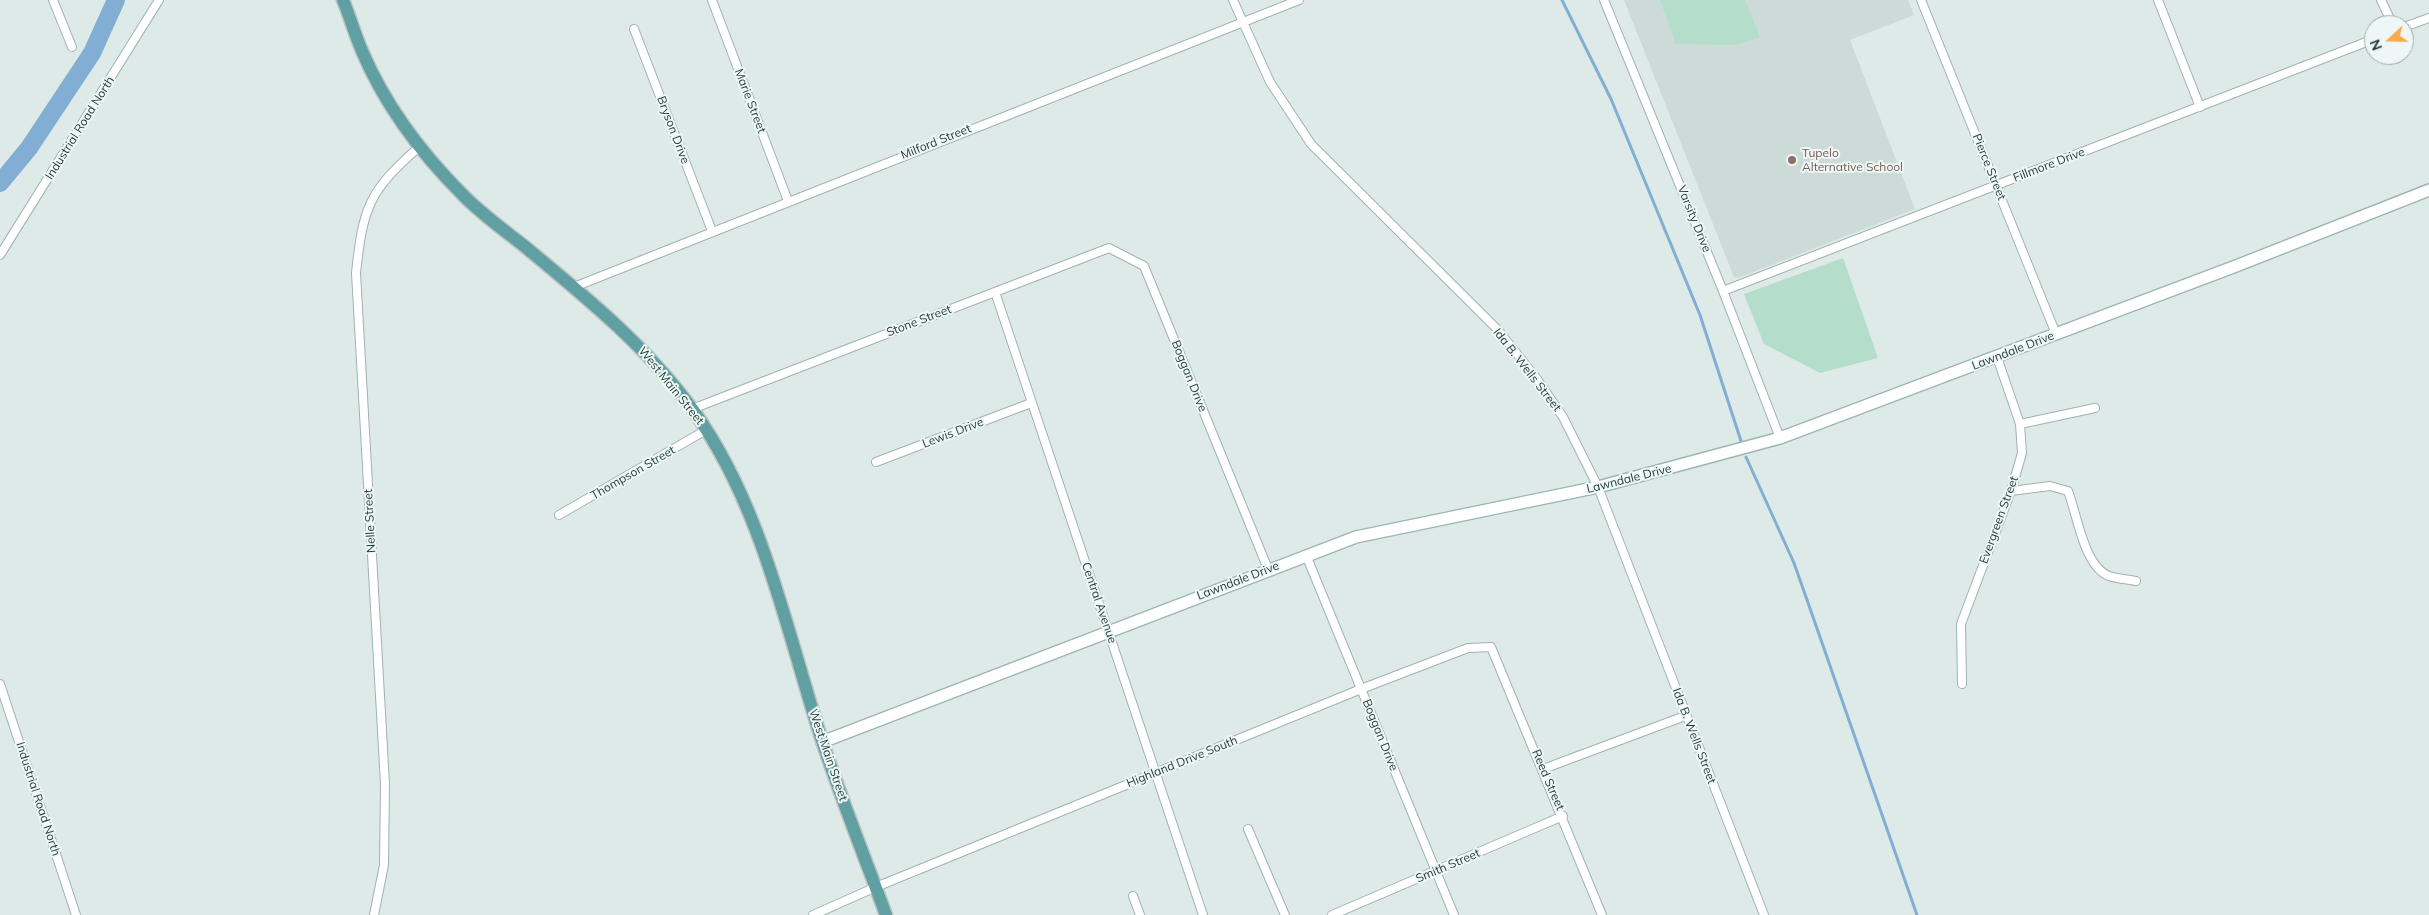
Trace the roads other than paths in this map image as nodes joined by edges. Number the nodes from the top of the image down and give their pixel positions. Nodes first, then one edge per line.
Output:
1 (53, 0) edge
2 (159, 0) edge
3 (343, 0) edge
4 (712, 0) edge
5 (1233, 0) edge
6 (1299, 0) edge
7 (1604, 0) edge
8 (1921, 0) edge
9 (2158, 0) edge
10 (2381, 0) edge
11 (2388, 15) edge
12 (2429, 18) edge
13 (1242, 22) junction
14 (2414, 23) edge
15 (634, 29) dead end
16 (2364, 43) edge
17 (72, 47) dead end
18 (2200, 107) junction
19 (419, 147) junction
20 (1997, 185) junction
21 (2429, 190) edge
22 (788, 201) junction
23 (712, 231) junction
24 (0, 255) edge
25 (1144, 266) joint
26 (574, 287) junction
27 (995, 292) junction
28 (1724, 292) junction
29 (2056, 334) junction
30 (1997, 357) junction
31 (1031, 403) junction
32 (692, 408) junction
33 (2095, 408) dead end
34 (2020, 424) junction
35 (706, 430) junction
36 (1780, 438) junction
37 (876, 462) dead end
38 (1598, 487) junction
39 (2011, 491) junction
40 (559, 516) dead end
41 (1306, 555) junction
42 (1268, 569) junction
43 (2136, 580) dead end
44 (1110, 632) junction
45 (1492, 647) joint
46 (0, 684) edge
47 (1962, 684) dead end
48 (1361, 689) junction
49 (1685, 716) junction
50 (822, 742) junction
51 (1544, 769) junction
52 (1156, 773) junction
53 (1563, 816) junction
54 (1248, 828) dead end
55 (1436, 871) junction
56 (876, 887) junction
57 (1133, 896) dead end
58 (76, 915) edge
59 (374, 915) edge
60 (813, 915) edge
61 (886, 915) edge
62 (1140, 915) edge
63 (1203, 915) edge
64 (1285, 915) edge
65 (1332, 915) edge
66 (1454, 915) edge
67 (1602, 915) edge
68 (1764, 915) edge

1 - 17 street
2 - 24 street, Industrial Road North
3 - 19 main road, West Main Street
4 - 22 street, Marie Street
5 - 13 street, Ida B. Wells Street
6 - 13 street, Milford Street
7 - 28 street, Varsity Drive
8 - 20 street, Pierce Street
9 - 18 street
10 - 11 street
12 - 14 street
13 - 22 street, Milford Street
13 - 38 street, Ida B. Wells Street
15 - 23 street, Bryson Drive
16 - 18 street, Fillmore Drive
18 - 20 street, Fillmore Drive
19 - 26 main road, West Main Street
19 - 59 street, Nelle Street
20 - 28 street, Fillmore Drive
20 - 29 street, Pierce Street
21 - 29 street, Lawndale Drive
22 - 23 street, Milford Street
23 - 26 street, Milford Street
25 - 27 street, Stone Street
25 - 42 street, Boggan Drive
26 - 32 main road, West Main Street
27 - 31 street, Central Avenue
27 - 32 street, Stone Street
28 - 36 street, Varsity Drive
29 - 30 street, Lawndale Drive
30 - 34 street, Evergreen Street
30 - 36 street, Lawndale Drive
31 - 37 street, Lewis Drive
31 - 44 street, Central Avenue
32 - 35 main road, West Main Street
33 - 34 street
34 - 39 street, Evergreen Street
35 - 40 street, Thompson Street
35 - 50 main road, West Main Street
36 - 38 street, Lawndale Drive
38 - 41 street, Lawndale Drive
38 - 49 street, Ida B. Wells Street
39 - 43 street
39 - 47 street, Evergreen Street
41 - 42 street, Lawndale Drive
41 - 48 street, Boggan Drive
42 - 44 street, Lawndale Drive
44 - 50 street, Lawndale Drive
44 - 52 street, Central Avenue
45 - 48 street, Highland Drive South
45 - 51 street, Reed Street
46 - 58 street, Industrial Road North
48 - 52 street, Highland Drive South
48 - 55 street, Boggan Drive
49 - 51 street
49 - 68 street, Ida B. Wells Street
50 - 56 main road, West Main Street
51 - 53 street, Reed Street
52 - 56 street, Highland Drive South
52 - 63 street, Central Avenue
53 - 55 street, Smith Street
53 - 67 street, Reed Street
54 - 64 street
55 - 65 street, Smith Street
55 - 66 street, Boggan Drive
56 - 60 street, Highland Drive South
56 - 61 main road, West Main Street
57 - 62 street

